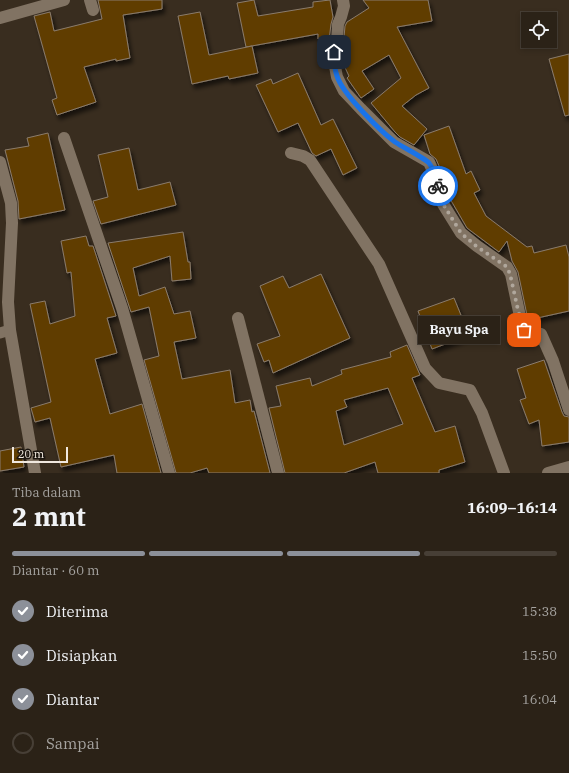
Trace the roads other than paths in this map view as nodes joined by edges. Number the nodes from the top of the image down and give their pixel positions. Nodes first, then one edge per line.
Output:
1 (64, 0) edge
2 (343, 0) edge
3 (0, 18) edge
4 (64, 138) dead end
5 (292, 154) dead end
6 (0, 162) edge
7 (6, 237) edge
8 (238, 318) dead end
9 (5, 332) edge
10 (569, 410) edge
11 (567, 469) edge
12 (35, 473) edge
13 (169, 473) edge
14 (278, 473) edge
15 (504, 473) edge
16 (548, 473) edge

1 - 3 street
2 - 10 street
4 - 13 street
5 - 15 street
6 - 7 street
7 - 9 street
8 - 14 street
9 - 12 street
11 - 16 street

